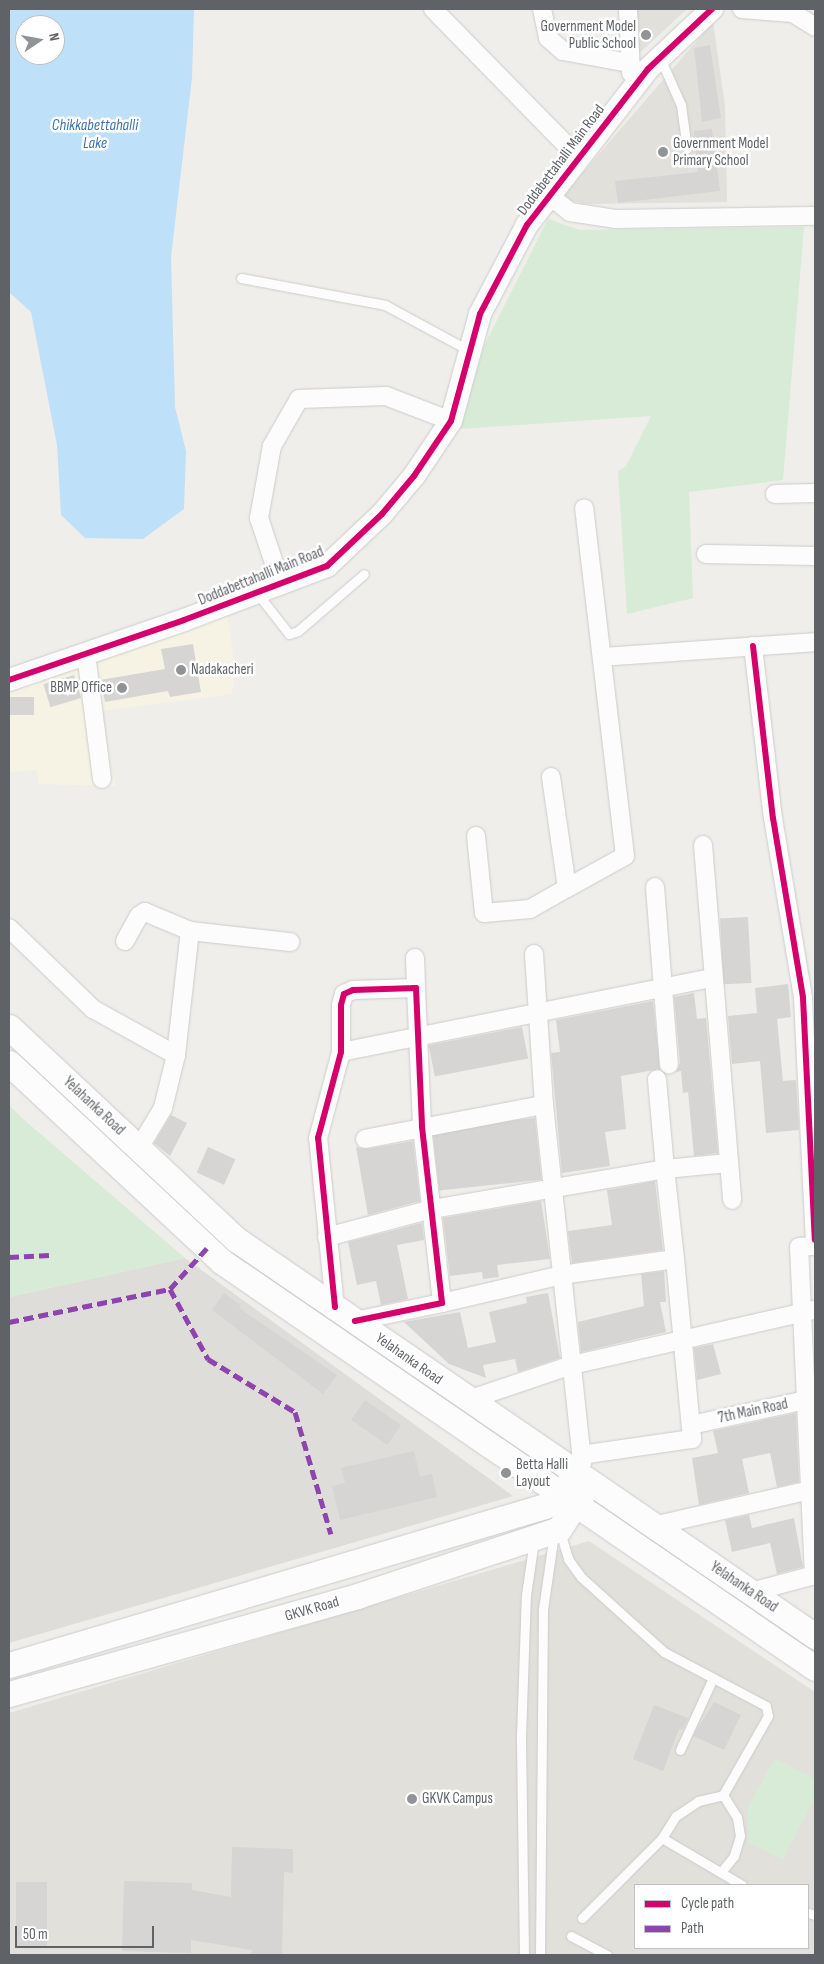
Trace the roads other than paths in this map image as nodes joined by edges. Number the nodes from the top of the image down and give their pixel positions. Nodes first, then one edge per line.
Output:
1 (433, 9) edge
2 (542, 9) edge
3 (628, 9) edge
4 (712, 9) edge
5 (742, 9) edge
6 (815, 27) edge
7 (660, 58) junction
8 (630, 63) junction
9 (632, 90) junction
10 (687, 149) dead end
11 (578, 156) junction
12 (548, 195) junction
13 (815, 216) edge
14 (241, 278) dead end
15 (470, 351) junction
16 (451, 421) junction
17 (815, 493) edge
18 (775, 494) dead end
19 (584, 508) dead end
20 (706, 554) dead end
21 (815, 556) edge
22 (364, 574) dead end
23 (282, 584) junction
24 (257, 593) junction
25 (815, 642) edge
26 (754, 646) junction
27 (86, 654) junction
28 (602, 658) junction
29 (9, 680) edge
30 (551, 776) dead end
31 (102, 779) dead end
32 (476, 836) dead end
33 (703, 845) dead end
34 (655, 887) dead end
35 (567, 888) junction
36 (9, 928) edge
37 (190, 931) junction
38 (125, 941) dead end
39 (290, 942) dead end
40 (534, 954) dead end
41 (415, 958) dead end
42 (713, 978) junction
43 (664, 987) junction
44 (416, 988) junction
45 (540, 1011) junction
46 (9, 1027) edge
47 (416, 1036) junction
48 (341, 1052) junction
49 (176, 1055) junction
50 (9, 1063) edge
51 (669, 1064) dead end
52 (657, 1079) dead end
53 (544, 1105) junction
54 (422, 1127) junction
55 (365, 1139) dead end
56 (139, 1148) junction
57 (729, 1162) junction
58 (665, 1169) junction
59 (554, 1186) junction
60 (732, 1200) dead end
61 (432, 1209) junction
62 (327, 1237) junction
63 (815, 1240) edge
64 (815, 1246) edge
65 (674, 1259) junction
66 (560, 1276) junction
67 (442, 1303) junction
68 (335, 1307) junction
69 (808, 1312) edge
70 (355, 1321) junction
71 (683, 1341) junction
72 (572, 1366) junction
73 (809, 1399) edge
74 (468, 1400) junction
75 (691, 1425) junction
76 (581, 1469) junction
77 (812, 1490) edge
78 (547, 1518) junction
79 (653, 1526) junction
80 (815, 1576) edge
81 (751, 1592) junction
82 (815, 1636) edge
83 (9, 1665) edge
84 (815, 1668) edge
85 (713, 1678) junction
86 (9, 1694) edge
87 (680, 1750) dead end
88 (723, 1795) junction
89 (662, 1838) junction
90 (720, 1872) junction
91 (740, 1884) edge
92 (582, 1918) dead end
93 (571, 1936) dead end
94 (524, 1955) edge
95 (540, 1955) edge
96 (607, 1955) edge

1 - 11 street
2 - 8 street
3 - 8 street
4 - 7 street, Doddabettahalli Main Road
5 - 6 street
7 - 9 street, Doddabettahalli Main Road
7 - 10 lane
8 - 9 street
9 - 11 street, Doddabettahalli Main Road
11 - 12 street, Doddabettahalli Main Road
12 - 13 street
12 - 15 street, Doddabettahalli Main Road
14 - 15 lane
15 - 16 street, Doddabettahalli Main Road
16 - 23 street, Doddabettahalli Main Road
16 - 23 street
17 - 18 street
19 - 28 street
20 - 21 street
22 - 24 lane
23 - 24 street, Doddabettahalli Main Road
24 - 27 street, Doddabettahalli Main Road
25 - 26 street
26 - 28 street
26 - 63 street
27 - 29 street, Doddabettahalli Main Road
27 - 31 street
28 - 35 street
30 - 35 street
32 - 35 street
33 - 42 street
34 - 43 street
36 - 49 street
37 - 38 street
37 - 39 street
37 - 49 street
40 - 45 street
41 - 44 street
42 - 43 street
42 - 57 street
43 - 45 street
43 - 51 street
44 - 47 street
44 - 48 street
45 - 47 street
45 - 53 street
46 - 56 main road, Yelahanka Road
47 - 48 street
47 - 54 street
48 - 62 street
49 - 56 street
50 - 78 main road, Yelahanka Road
52 - 58 street
53 - 54 street
53 - 59 street
54 - 55 street
54 - 61 street
56 - 68 main road, Yelahanka Road
57 - 58 street
57 - 60 street
58 - 59 street
58 - 65 street
59 - 61 street
59 - 66 street
61 - 62 street
61 - 67 street
62 - 68 street
64 - 69 street
65 - 66 street
65 - 71 street
66 - 67 street
66 - 72 street
67 - 70 street
68 - 70 main road, Yelahanka Road
69 - 71 street
69 - 73 street
70 - 74 main road, Yelahanka Road
71 - 72 street
71 - 75 street
72 - 74 street
72 - 76 street
73 - 75 street, 7th Main Road
73 - 77 street
74 - 76 main road, Yelahanka Road
75 - 76 street
76 - 78 main road
76 - 79 main road, Yelahanka Road
77 - 79 street
77 - 80 street
78 - 83 main road
78 - 84 main road, Yelahanka Road
78 - 85 lane
78 - 86 main road, GKVK Road
78 - 94 lane
78 - 95 lane
79 - 81 main road, Yelahanka Road
80 - 81 street
81 - 82 main road, Yelahanka Road
85 - 87 lane
85 - 88 lane
88 - 89 lane
88 - 90 lane
89 - 90 lane
89 - 92 lane
90 - 91 lane
93 - 96 lane

